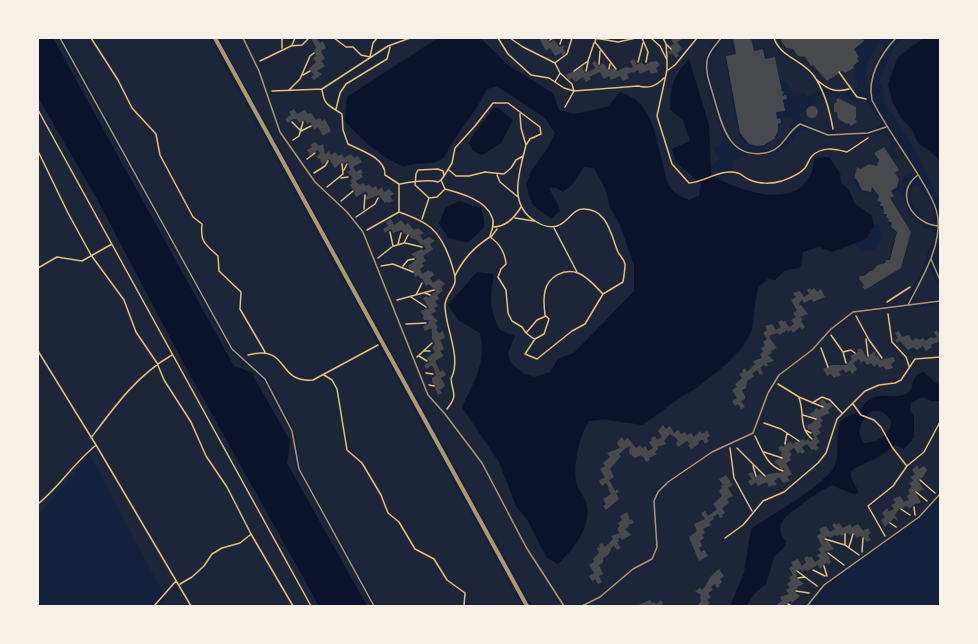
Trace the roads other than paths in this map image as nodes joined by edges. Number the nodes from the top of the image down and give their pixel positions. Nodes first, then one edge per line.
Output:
1 (60, 38) edge
2 (215, 38) edge
3 (243, 38) edge
4 (721, 38) edge
5 (896, 38) edge
6 (887, 127) junction
7 (919, 175) junction
8 (938, 226) junction
9 (931, 258) junction
10 (940, 280) edge
11 (940, 301) edge
12 (907, 307) junction
13 (939, 495) edge
14 (374, 606) edge
15 (527, 606) edge
16 (564, 606) edge
17 (582, 606) edge
18 (807, 606) edge

1 - 14 lane
2 - 15 street
3 - 16 lane
4 - 6 lane
5 - 6 lane
6 - 7 lane
7 - 8 lane
7 - 8 lane
8 - 9 lane
9 - 10 lane
9 - 12 lane
11 - 12 lane
12 - 17 lane
13 - 18 lane

